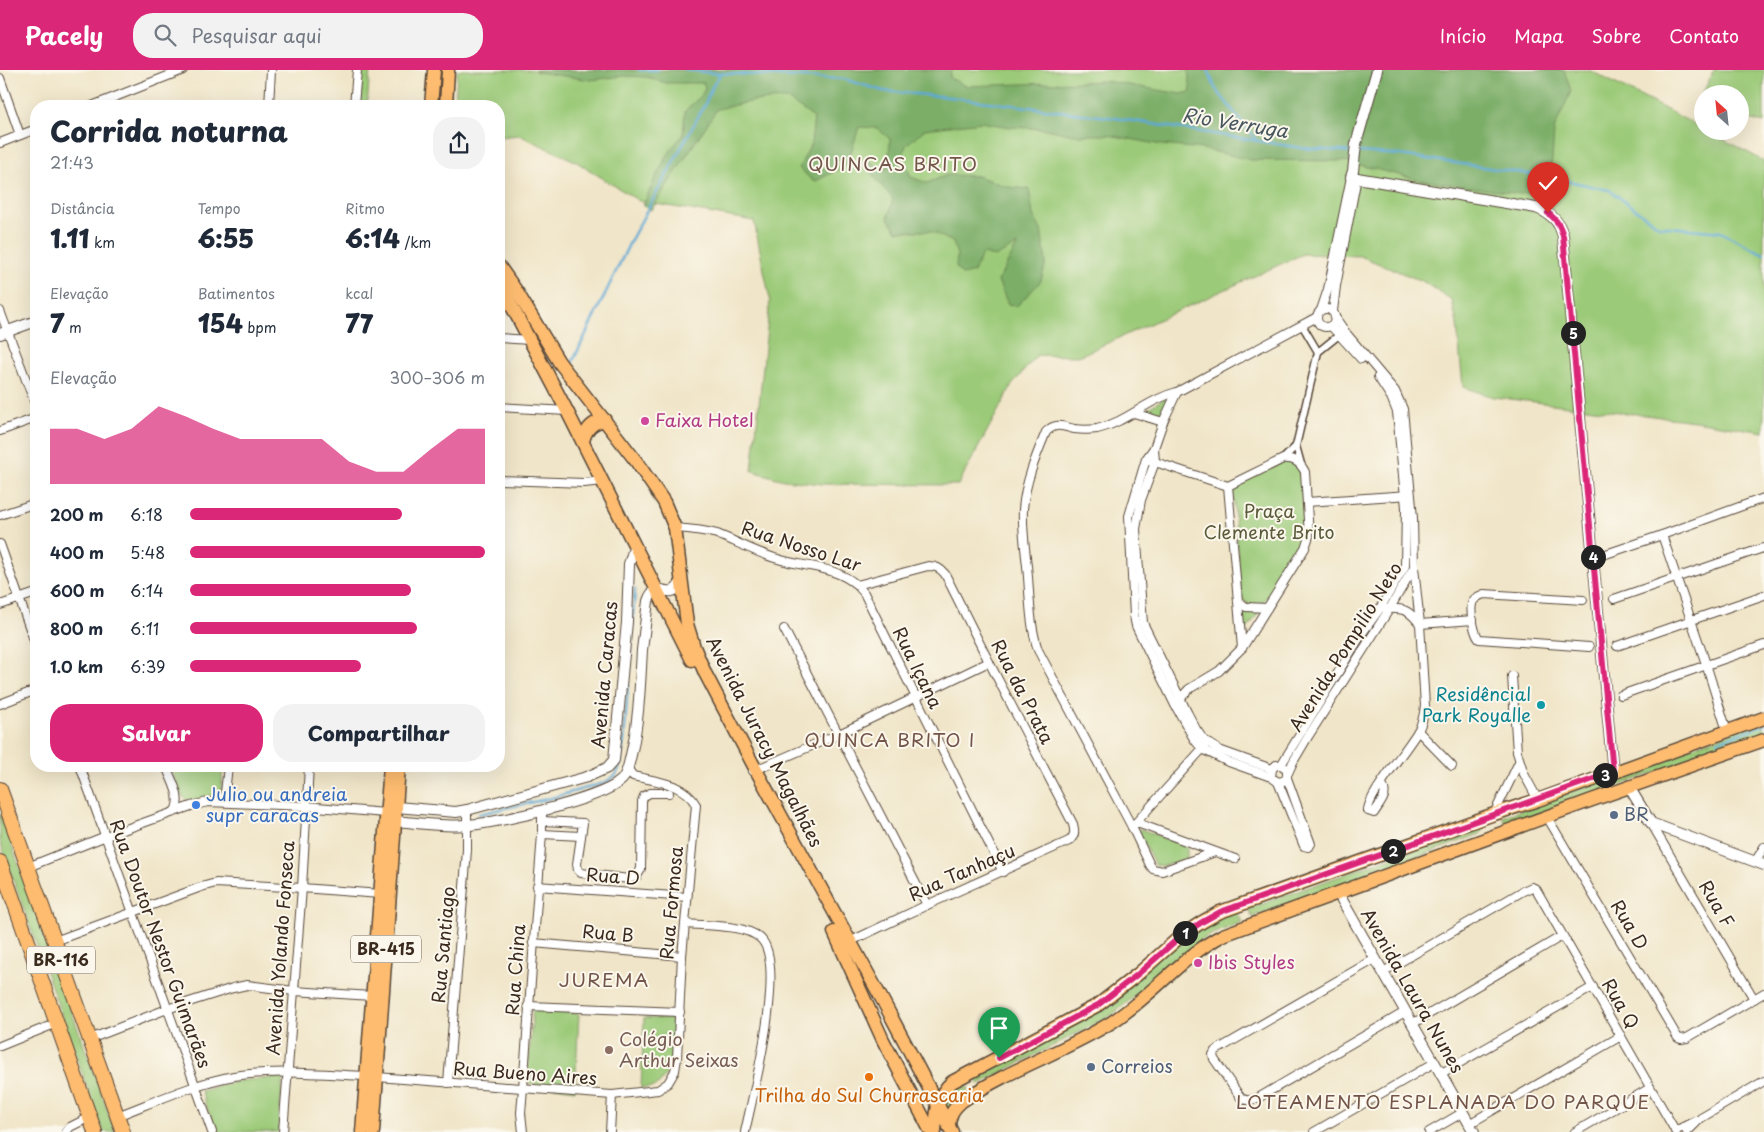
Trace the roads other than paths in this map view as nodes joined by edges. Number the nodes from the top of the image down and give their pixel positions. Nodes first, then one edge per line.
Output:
1 (157, 70) edge
2 (182, 70) edge
3 (271, 70) edge
4 (357, 70) edge
5 (434, 70) edge
6 (448, 70) edge
7 (1377, 70) edge
8 (0, 78) edge
9 (160, 79) junction
10 (109, 100) edge
11 (269, 100) edge
12 (354, 100) edge
13 (432, 100) edge
14 (446, 100) edge
15 (30, 131) edge
16 (20, 135) junction
17 (0, 143) edge
18 (1354, 172) junction
19 (505, 275) edge
20 (505, 293) edge
21 (0, 311) edge
22 (1319, 314) junction
23 (1334, 314) junction
24 (30, 323) edge
25 (1302, 325) junction
26 (1331, 326) junction
27 (4, 333) edge
28 (1339, 335) junction
29 (505, 338) edge
30 (530, 340) junction
31 (1318, 352) junction
32 (30, 392) edge
33 (1178, 392) junction
34 (505, 407) edge
35 (567, 411) junction
36 (1134, 413) junction
37 (30, 420) edge
38 (604, 420) junction
39 (1163, 422) junction
40 (0, 431) edge
41 (582, 441) junction
42 (1296, 446) junction
43 (1154, 448) junction
44 (1146, 459) junction
45 (1283, 459) junction
46 (1155, 462) junction
47 (1301, 464) junction
48 (505, 480) edge
49 (603, 482) junction
50 (1228, 486) junction
51 (1408, 495) junction
52 (1764, 498) edge
53 (1307, 502) junction
54 (30, 505) edge
55 (0, 516) edge
56 (675, 528) junction
57 (1662, 535) junction
58 (0, 544) edge
59 (635, 545) junction
60 (1763, 548) edge
61 (1606, 554) dead end
62 (1414, 566) junction
63 (945, 574) joint
64 (1677, 578) junction
65 (681, 582) junction
66 (857, 585) junction
67 (658, 589) junction
68 (30, 595) edge
69 (1764, 595) edge
70 (19, 599) junction
71 (1614, 599) dead end
72 (1583, 600) dead end
73 (1238, 602) junction
74 (0, 605) edge
75 (1267, 608) junction
76 (1390, 608) junction
77 (1380, 610) junction
78 (1473, 620) junction
79 (1691, 620) junction
80 (1420, 624) junction
81 (30, 629) edge
82 (784, 629) dead end
83 (1764, 645) edge
84 (1590, 646) dead end
85 (1617, 646) dead end
86 (1242, 648) junction
87 (989, 662) junction
88 (1706, 664) junction
89 (1512, 676) dead end
90 (30, 692) edge
91 (1621, 695) dead end
92 (915, 697) junction
93 (1178, 702) junction
94 (0, 704) edge
95 (1764, 718) edge
96 (1418, 730) junction
97 (1727, 731) junction
98 (839, 734) junction
99 (1764, 740) edge
100 (1205, 745) junction
101 (1519, 762) junction
102 (1281, 765) junction
103 (1452, 766) dead end
104 (1272, 768) junction
105 (628, 769) junction
106 (753, 771) junction
107 (82, 772) edge
108 (168, 772) edge
109 (227, 772) edge
110 (309, 772) edge
111 (390, 772) edge
112 (398, 772) edge
113 (1613, 772) junction
114 (1288, 775) junction
115 (1274, 780) junction
116 (1381, 784) dead end
117 (1629, 787) junction
118 (0, 789) edge
119 (669, 793) dead end
120 (179, 799) junction
121 (1538, 800) junction
122 (224, 802) junction
123 (191, 806) junction
124 (306, 806) junction
125 (1517, 808) junction
126 (467, 810) junction
127 (174, 812) junction
128 (392, 814) junction
129 (542, 816) junction
130 (1489, 816) junction
131 (1547, 817) junction
132 (1651, 823) junction
133 (1073, 824) joint
134 (467, 825) junction
135 (1135, 825) junction
136 (1521, 827) junction
137 (542, 834) junction
138 (106, 836) junction
139 (582, 836) junction
140 (1488, 838) junction
141 (1764, 847) edge
142 (1215, 852) junction
143 (1235, 859) dead end
144 (0, 862) edge
145 (1760, 864) edge
146 (28, 867) junction
147 (1003, 872) junction
148 (537, 886) junction
149 (302, 888) junction
150 (1338, 893) junction
151 (380, 894) junction
152 (688, 897) junction
153 (1244, 903) junction
154 (927, 905) junction
155 (133, 913) junction
156 (686, 924) junction
157 (1249, 924) junction
158 (1562, 936) junction
159 (55, 941) junction
160 (849, 942) junction
161 (532, 943) junction
162 (682, 956) junction
163 (1375, 959) junction
164 (1383, 972) junction
165 (1593, 987) junction
166 (294, 990) junction
167 (1764, 993) edge
168 (372, 996) junction
169 (1754, 999) junction
170 (883, 1001) junction
171 (528, 1006) junction
172 (869, 1008) junction
173 (167, 1009) junction
174 (680, 1012) junction
175 (1405, 1012) junction
176 (57, 1023) junction
177 (1412, 1024) junction
178 (1621, 1036) junction
179 (90, 1039) junction
180 (0, 1046) edge
181 (1434, 1063) junction
182 (288, 1072) junction
183 (970, 1072) junction
184 (1440, 1074) junction
185 (371, 1077) junction
186 (924, 1079) junction
187 (1764, 1081) edge
188 (952, 1082) junction
189 (448, 1083) junction
190 (668, 1083) joint
191 (196, 1087) junction
192 (522, 1088) junction
193 (1650, 1088) junction
194 (981, 1090) junction
195 (612, 1095) junction
196 (937, 1105) junction
197 (1462, 1113) junction
198 (117, 1116) junction
199 (90, 1117) junction
200 (1701, 1118) junction
201 (1471, 1128) edge
202 (951, 1130) edge
203 (1676, 1131) edge
204 (66, 1132) edge
205 (95, 1132) edge
206 (123, 1132) edge
207 (212, 1132) edge
208 (283, 1132) edge
209 (362, 1132) edge
210 (373, 1132) edge
211 (523, 1132) edge
212 (610, 1132) edge
213 (745, 1132) edge
214 (931, 1132) edge
215 (935, 1132) edge
216 (1314, 1132) edge
217 (1429, 1132) edge
218 (1575, 1132) edge
219 (1687, 1132) edge

1 - 9 street
2 - 9 street
3 - 11 street
4 - 12 street
5 - 13 main road
6 - 14 main road
7 - 18 street
8 - 16 street
9 - 10 street
15 - 16 street
16 - 17 street
18 - 22 street
18 - 23 street
18 - 113 street
19 - 38 main road, Avenida Juracy Magalhães
20 - 30 main road, Avenida Juracy Magalhães
21 - 27 street
22 - 23 street
22 - 25 street
22 - 26 street
23 - 26 street
23 - 51 street, Avenida Pompilio Neto
24 - 27 street
25 - 31 street
25 - 33 street
26 - 28 street, Avenida Pompilio Neto
27 - 32 street
28 - 31 street
28 - 51 street, Avenida Pompilio Neto
29 - 30 street
30 - 35 main road, Avenida Juracy Magalhães
31 - 42 street
33 - 36 street
33 - 39 street
34 - 35 street
35 - 41 main road, Avenida Juracy Magalhães
36 - 39 street
36 - 135 street
37 - 40 street
38 - 41 main road
38 - 56 main road, Avenida Juracy Magalhães
39 - 43 street
41 - 49 main road, Avenida Juracy Magalhães
42 - 45 street
42 - 47 street
43 - 44 street
43 - 46 street
44 - 46 street
44 - 93 street
45 - 47 street
45 - 50 street
46 - 50 street
46 - 93 street
47 - 53 street
48 - 49 street
49 - 59 main road, Avenida Juracy Magalhães
50 - 73 street
51 - 53 street
51 - 62 street, Avenida Pompilio Neto
51 - 77 street, Avenida Pompilio Neto
52 - 57 street
53 - 75 street
54 - 55 street
56 - 65 main road, Avenida Juracy Magalhães
56 - 66 street, Rua Nosso Lar
57 - 61 street
57 - 64 street
58 - 70 street
59 - 67 main road, Avenida Juracy Magalhães
59 - 126 street, Avenida Caracas
60 - 64 street
62 - 76 street, Avenida Pompilio Neto
62 - 80 street
63 - 66 street, Rua Nosso Lar
63 - 87 street, Rua da Prata
64 - 71 street
64 - 79 street
65 - 67 street
65 - 106 main road, Avenida Juracy Magalhães
66 - 92 street, Rua Içana
67 - 105 street, Avenida Caracas
67 - 106 main road, Avenida Juracy Magalhães
68 - 70 street
69 - 79 street
70 - 74 street
70 - 81 street
72 - 78 street
73 - 75 street
73 - 86 street
75 - 86 street
76 - 77 street
76 - 80 street
76 - 114 street, Avenida Pompilio Neto
77 - 102 street, Avenida Pompilio Neto
78 - 80 street
78 - 84 street
79 - 85 street
79 - 88 street
80 - 96 street
82 - 98 street
83 - 88 street
86 - 93 street
87 - 92 street
87 - 133 street, Rua da Prata
88 - 91 street
88 - 97 street
89 - 101 street
90 - 94 street
92 - 98 street
92 - 147 street, Rua Içana
93 - 100 street
95 - 97 main road
96 - 103 street
96 - 116 street
97 - 113 main road
98 - 106 street
98 - 154 street
99 - 117 main road
100 - 104 street
100 - 115 street
100 - 135 street
101 - 121 street
101 - 130 street
102 - 104 street
102 - 114 street
104 - 115 street
105 - 129 street
105 - 152 street, Rua Formosa
106 - 160 main road, Avenida Juracy Magalhães
106 - 172 main road, Avenida Juracy Magalhães
107 - 138 street, Rua Doutor Nestor Guimarães
108 - 120 street
109 - 122 street
110 - 124 street, Avenida Yolando Fonseca
111 - 128 main road
112 - 128 main road, BR-415
113 - 121 main road
114 - 115 street
114 - 115 street
117 - 131 main road
117 - 132 street
118 - 146 highway, BR-116
119 - 139 street
120 - 123 street
120 - 127 street
121 - 125 main road
122 - 123 street
122 - 124 street
123 - 127 street
124 - 128 street
124 - 149 street, Avenida Yolando Fonseca
125 - 130 main road
125 - 136 main road
126 - 128 street, Avenida Caracas
126 - 134 street, Rua Santiago
127 - 138 street
128 - 134 street
128 - 151 main road
128 - 185 main road, BR-415
129 - 134 street
129 - 137 street, Rua China
129 - 139 street
130 - 140 main road
130 - 153 main road
131 - 136 main road
131 - 169 street, Rua D
132 - 145 street
132 - 169 street, Rua F
133 - 147 street, Rua Tanhaçu
134 - 189 street, Rua Santiago
135 - 142 street
135 - 142 street
136 - 140 main road
137 - 139 street
137 - 148 street, Rua China
138 - 146 street
138 - 155 street, Rua Doutor Nestor Guimarães
140 - 150 main road
141 - 145 street
142 - 143 street
144 - 176 highway, BR-116
146 - 159 highway, BR-116
147 - 154 street, Rua Tanhaçu
148 - 152 street, Rua D
148 - 161 street, Rua China
149 - 151 street
149 - 155 street
149 - 166 street, Avenida Yolando Fonseca
150 - 157 main road
150 - 163 street, Avenida Laura Nunes
151 - 168 main road
152 - 156 street, Rua Formosa
153 - 157 main road
153 - 183 main road
154 - 160 street, Rua Tanhaçu
155 - 159 street
155 - 173 street, Rua Doutor Nestor Guimarães
156 - 162 street, Rua Formosa
156 - 213 street
157 - 194 main road
158 - 164 street, Rua Q
158 - 165 street, Rua Q
158 - 177 street
159 - 179 highway, BR-116
160 - 170 main road, Avenida Juracy Magalhães
161 - 162 street, Rua B
161 - 171 street, Rua China
162 - 174 street, Rua Formosa
163 - 164 street, Avenida Laura Nunes
163 - 175 street
164 - 175 street, Avenida Laura Nunes
165 - 178 street, Rua Q
165 - 184 street
166 - 168 street
166 - 173 street
166 - 182 street, Avenida Yolando Fonseca
167 - 169 street
168 - 185 main road
170 - 172 main road
170 - 186 main road, Avenida Juracy Magalhães
171 - 174 street
171 - 192 street, Rua China
172 - 214 main road, Avenida Juracy Magalhães
173 - 179 street
173 - 191 street, Rua Doutor Nestor Guimarães
174 - 190 street, Rua Formosa
175 - 177 street, Avenida Laura Nunes
176 - 180 street
176 - 199 highway, BR-116
177 - 181 street, Avenida Laura Nunes
178 - 193 street, Rua Q
178 - 201 street
179 - 198 highway, BR-116
181 - 184 street, Avenida Laura Nunes
181 - 216 street
182 - 185 street, Rua Bueno Aires
182 - 191 street, Rua Bueno Aires
182 - 208 street, Avenida Yolando Fonseca
183 - 188 main road
183 - 194 main road
184 - 197 street, Avenida Laura Nunes
185 - 189 street, Rua Bueno Aires
185 - 209 main road
185 - 210 main road, BR-415
186 - 188 main road
186 - 196 main road, Avenida Juracy Magalhães
187 - 200 street
188 - 196 main road
189 - 192 street, Rua Bueno Aires
190 - 195 street, Rua Bueno Aires
191 - 198 street, Rua Bueno Aires
191 - 207 street, Rua Doutor Nestor Guimarães
192 - 195 street, Rua Bueno Aires
192 - 211 street, Rua China
193 - 203 street, Rua Q
193 - 218 street
194 - 202 main road
195 - 212 street
196 - 202 main road, Avenida Juracy Magalhães
196 - 215 main road
197 - 201 street, Avenida Laura Nunes
197 - 217 street
198 - 206 highway, BR-116
199 - 204 street
199 - 205 highway, BR-116
200 - 203 street
200 - 219 street

